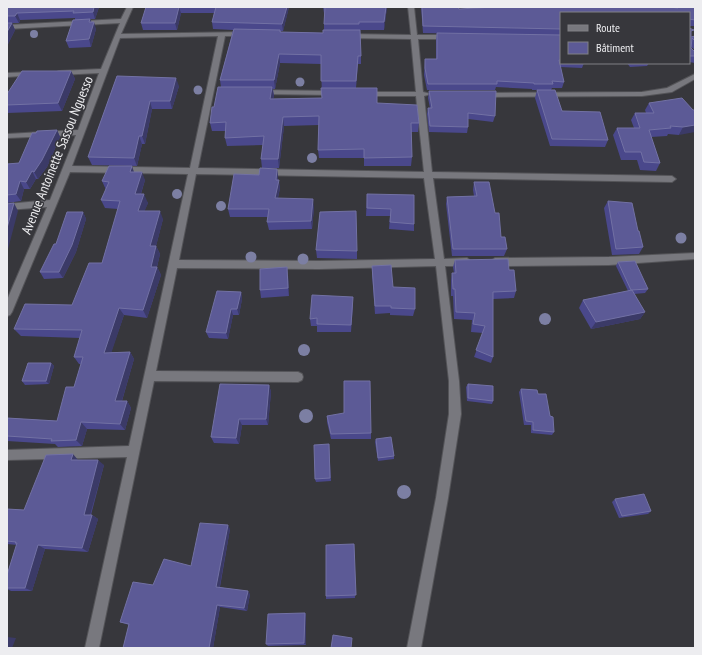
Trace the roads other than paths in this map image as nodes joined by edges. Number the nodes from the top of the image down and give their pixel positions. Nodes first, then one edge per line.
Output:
1 (130, 7) edge
2 (411, 7) edge
3 (124, 21) junction
4 (7, 27) edge
5 (222, 34) junction
6 (253, 34) edge
7 (117, 36) junction
8 (337, 36) edge
9 (415, 36) junction
10 (453, 37) edge
11 (105, 71) junction
12 (52, 73) edge
13 (37, 74) edge
14 (7, 75) edge
15 (695, 76) edge
16 (249, 92) edge
17 (343, 93) edge
18 (358, 94) edge
19 (421, 94) junction
20 (436, 94) edge
21 (475, 95) edge
22 (81, 132) junction
23 (7, 136) edge
24 (67, 169) junction
25 (193, 171) junction
26 (428, 175) junction
27 (672, 179) dead end
28 (53, 203) junction
29 (7, 207) edge
30 (695, 256) edge
31 (440, 262) junction
32 (173, 264) junction
33 (11, 294) edge
34 (7, 312) edge
35 (150, 376) junction
36 (298, 377) dead end
37 (134, 451) junction
38 (7, 454) edge
39 (92, 648) edge
40 (414, 648) edge

1 - 3 street, Avenue Antoinette Sassou Nguesso
2 - 9 street
3 - 4 street
3 - 7 street, Avenue Antoinette Sassou Nguesso
5 - 6 street
5 - 7 street
5 - 25 street
7 - 11 street, Avenue Antoinette Sassou Nguesso
8 - 9 street
9 - 10 street
9 - 19 street
11 - 12 street
11 - 22 street, Avenue Antoinette Sassou Nguesso
13 - 14 street
15 - 21 street
16 - 17 street
18 - 19 street
19 - 20 street
19 - 26 street
22 - 23 street
22 - 24 street, Avenue Antoinette Sassou Nguesso
24 - 25 street
24 - 28 street, Avenue Antoinette Sassou Nguesso
25 - 26 street
25 - 32 street
26 - 27 street
26 - 31 street
28 - 29 street
28 - 33 street, Avenue Antoinette Sassou Nguesso
30 - 31 street
31 - 32 street
31 - 40 street
32 - 35 street
33 - 34 street, Avenue Antoinette Sassou Nguesso
35 - 36 street
35 - 37 street
37 - 38 street
37 - 39 street

